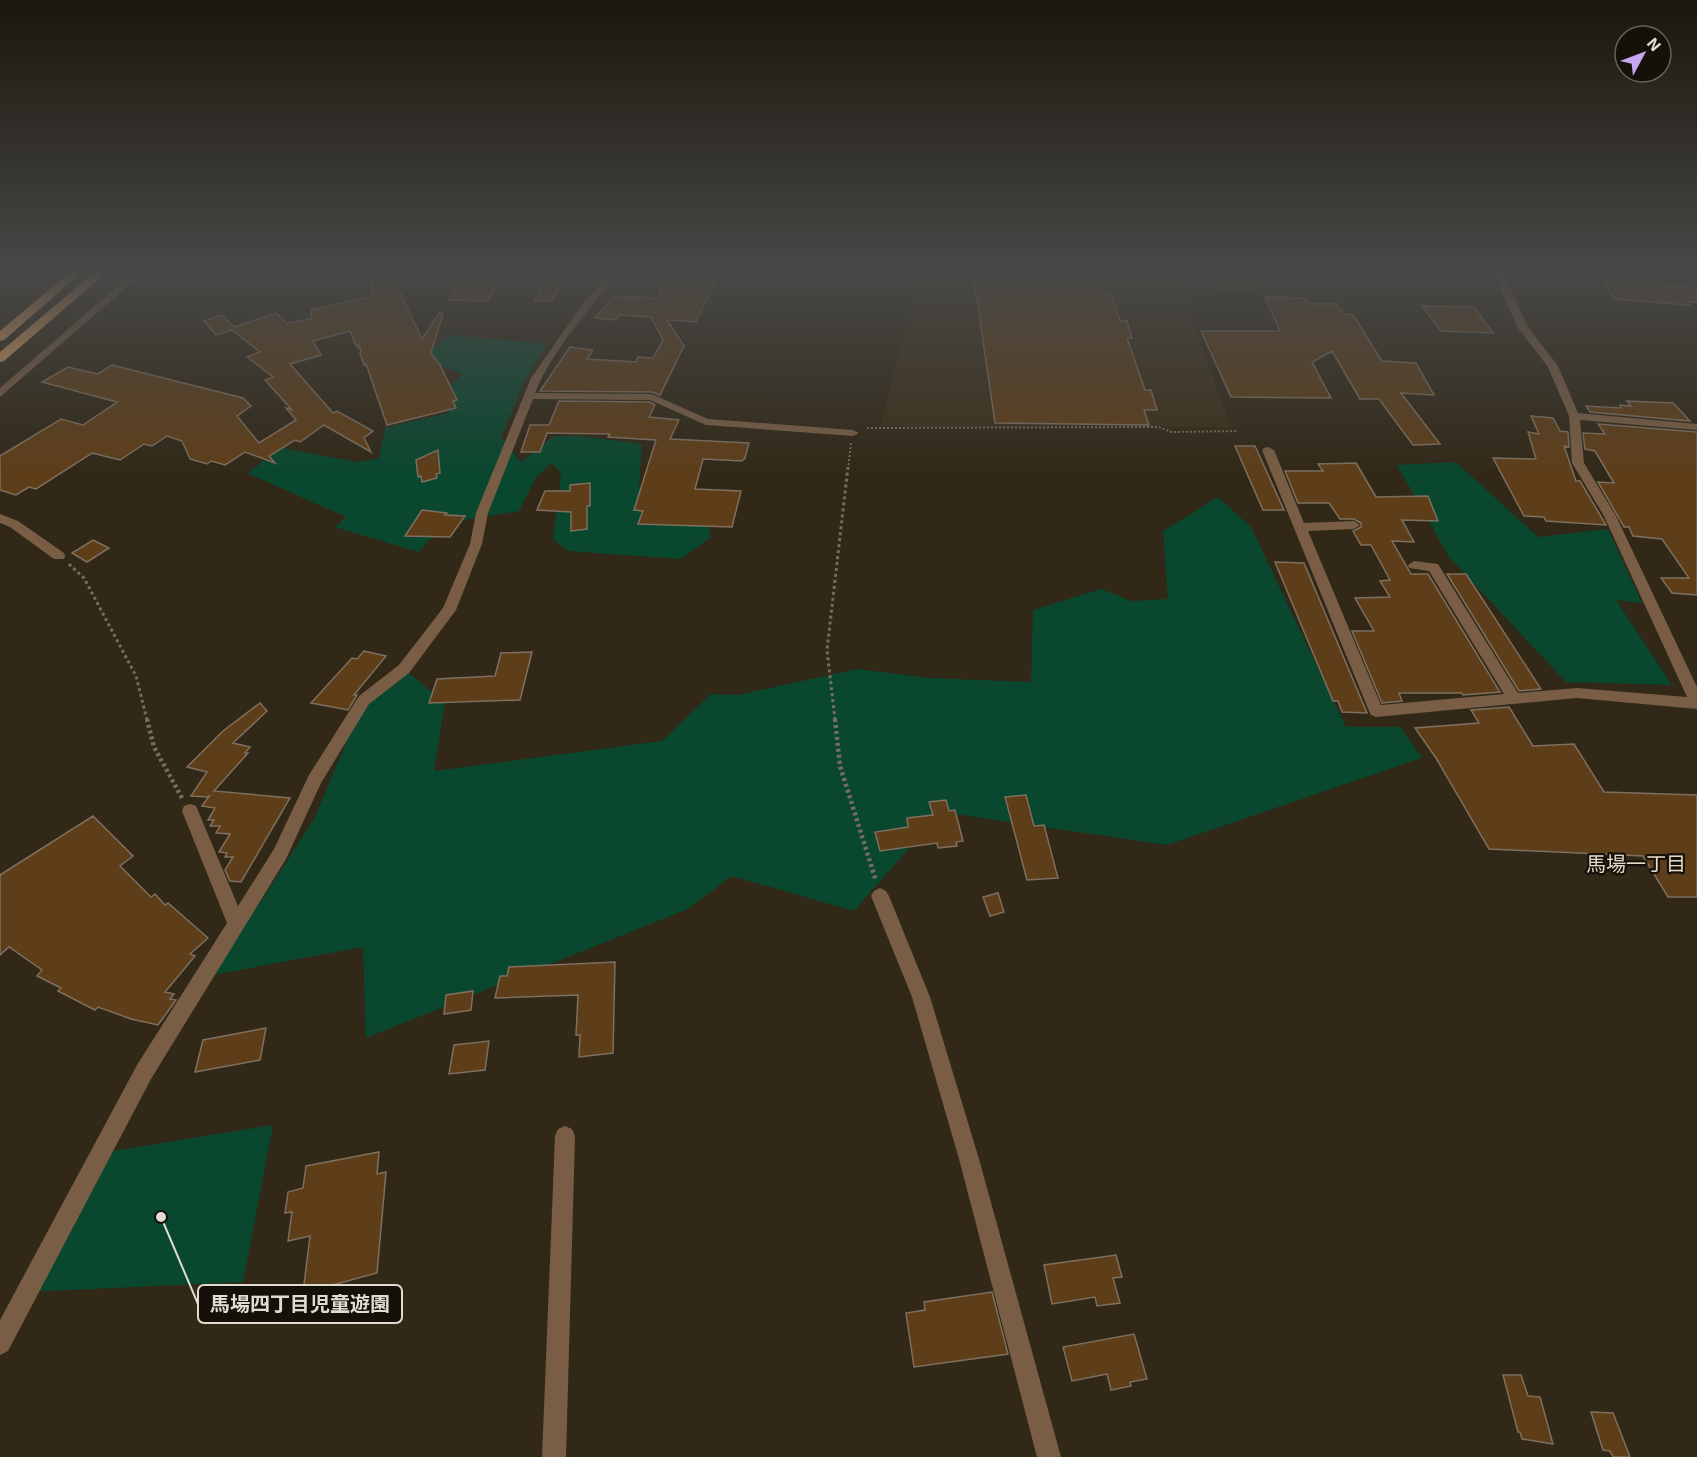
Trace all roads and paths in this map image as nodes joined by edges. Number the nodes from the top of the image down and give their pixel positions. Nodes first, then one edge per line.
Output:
1 (21, 340) edge
2 (62, 340) edge
3 (562, 340) edge
4 (1532, 340) edge
5 (0, 358) edge
6 (0, 394) edge
7 (528, 396) junction
8 (1574, 416) junction
9 (1697, 427) edge
10 (1237, 431) dead end
11 (853, 433) junction
12 (1268, 450) dead end
13 (0, 518) edge
14 (1354, 525) dead end
15 (1300, 527) junction
16 (59, 556) joint
17 (1414, 565) dead end
18 (1515, 700) junction
19 (1697, 703) edge
20 (190, 811) joint
21 (880, 896) joint
22 (236, 923) junction
23 (565, 1136) dead end
24 (0, 1343) edge
25 (554, 1457) edge
26 (1049, 1457) edge

1 - 5 highway
2 - 6 street
3 - 7 street
4 - 8 street
7 - 11 street
7 - 22 street
8 - 9 street
8 - 19 street
10 - 11 path
11 - 21 path
12 - 15 street
13 - 16 street
14 - 15 street
15 - 18 street
16 - 20 path
17 - 18 street
18 - 19 street
20 - 22 street
21 - 26 street
22 - 24 street
23 - 25 street

